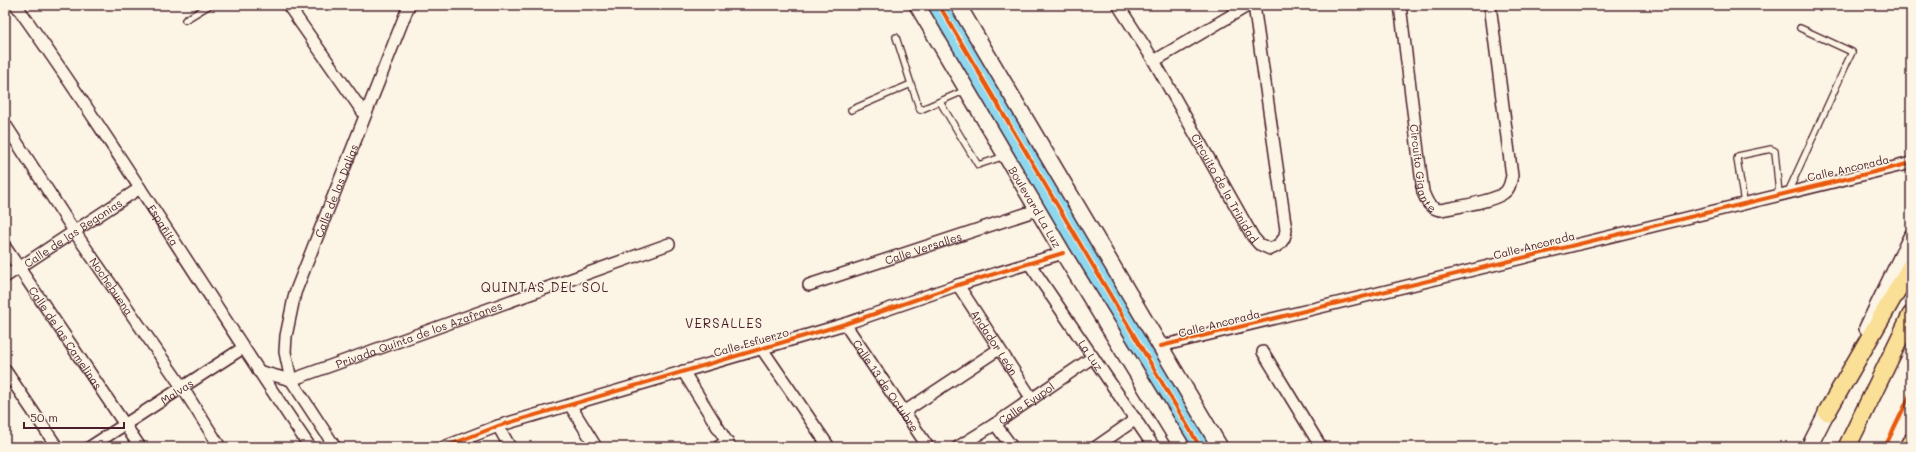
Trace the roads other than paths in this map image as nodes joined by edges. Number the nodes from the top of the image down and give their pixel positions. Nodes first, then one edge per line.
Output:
1 (16, 5) edge
2 (210, 5) edge
3 (288, 5) edge
4 (409, 5) edge
5 (917, 5) edge
6 (958, 5) edge
7 (1118, 5) edge
8 (1248, 5) edge
9 (1254, 5) edge
10 (1400, 5) edge
11 (1490, 5) edge
12 (185, 20) dead end
13 (1800, 28) dead end
14 (896, 37) dead end
15 (1154, 61) junction
16 (911, 84) junction
17 (967, 90) junction
18 (940, 102) junction
19 (851, 110) dead end
20 (365, 115) junction
21 (5, 124) edge
22 (1006, 156) junction
23 (1911, 163) edge
24 (140, 188) junction
25 (1783, 193) junction
26 (1744, 203) junction
27 (1037, 210) junction
28 (74, 231) junction
29 (1911, 237) edge
30 (669, 244) dead end
31 (5, 247) edge
32 (1063, 253) junction
33 (1029, 263) junction
34 (1911, 266) edge
35 (19, 267) junction
36 (5, 277) edge
37 (809, 285) dead end
38 (958, 285) junction
39 (1911, 315) edge
40 (845, 324) junction
41 (1161, 346) junction
42 (243, 348) junction
43 (762, 349) junction
44 (999, 349) junction
45 (1263, 352) dead end
46 (1093, 357) junction
47 (5, 370) edge
48 (258, 371) junction
49 (683, 371) junction
50 (291, 380) junction
51 (182, 387) junction
52 (1032, 399) junction
53 (570, 405) junction
54 (904, 412) junction
55 (1827, 412) junction
56 (1136, 419) junction
57 (124, 424) junction
58 (995, 424) junction
59 (498, 426) junction
60 (1911, 442) edge
61 (725, 445) edge
62 (57, 447) edge
63 (90, 447) edge
64 (140, 447) edge
65 (220, 447) edge
66 (310, 447) edge
67 (334, 447) edge
68 (444, 447) edge
69 (510, 447) edge
70 (596, 447) edge
71 (829, 447) edge
72 (928, 447) edge
73 (958, 447) edge
74 (1012, 447) edge
75 (1096, 447) edge
76 (1154, 447) edge
77 (1182, 447) edge
78 (1220, 447) edge
79 (1321, 447) edge
80 (1809, 447) edge
81 (1847, 447) edge
82 (1908, 447) edge

1 - 24 street, Españita
2 - 12 lane
3 - 20 street
4 - 20 street, Calle de las Dalias
5 - 17 main road, Boulevard La Luz
6 - 41 main road
7 - 15 street, Circuito de la Trinidad
8 - 15 street
9 - 15 street, Circuito de la Trinidad
10 - 11 street, Circuito Gigante
13 - 25 lane
14 - 16 lane
16 - 18 lane
16 - 19 lane
17 - 18 lane
17 - 22 main road, Boulevard La Luz
18 - 22 lane
20 - 50 street, Calle de las Dalias
21 - 28 street, Nochebuena
22 - 27 main road, Boulevard La Luz
23 - 25 street, Calle Ancorada
24 - 28 street, Calle de las Begonias
24 - 42 street, Españita
25 - 26 street, Calle Ancorada
25 - 26 lane
26 - 41 street, Calle Ancorada
27 - 32 main road, Boulevard La Luz
27 - 37 street, Calle Versalles
28 - 35 street, Calle de las Begonias
28 - 51 street, Nochebuena
29 - 55 main road
30 - 50 street, Privada Quinta de los Azafranes
31 - 35 street, Calle de las Camelinas
32 - 33 street, Calle Esfuerzo
32 - 77 main road, Boulevard La Luz
33 - 38 street, Calle Esfuerzo
33 - 46 street, La Luz
34 - 55 main road
35 - 36 street, Calle de las Begonias
35 - 57 street, Calle de las Camelinas
38 - 40 street, Calle Esfuerzo
38 - 44 street, Andador León
39 - 81 main road
40 - 43 street, Calle Esfuerzo
40 - 54 street, Calle 13 de Octubre
41 - 78 main road
42 - 48 street, Españita
42 - 51 street, Malvas
43 - 49 street, Calle Esfuerzo
43 - 71 street
44 - 52 street, Andador León
44 - 54 street
45 - 79 street
46 - 52 street, Calle Eyupol
46 - 56 street, La Luz
47 - 62 street
48 - 50 street
48 - 66 street, Españita
49 - 53 street, Calle Esfuerzo
49 - 61 street
50 - 67 street
51 - 57 street, Malvas
51 - 65 street, Nochebuena
52 - 58 street, Calle Eyupol
53 - 59 street, Calle Esfuerzo
53 - 70 street
54 - 72 street, Calle 13 de Octubre
55 - 80 main road
56 - 75 street
56 - 76 street, La Luz
57 - 63 street, Malvas
57 - 64 street, Calle de las Camelinas
58 - 73 street, Calle Eyupol
58 - 74 street
59 - 68 street, Calle Esfuerzo
59 - 69 street
60 - 82 main road

